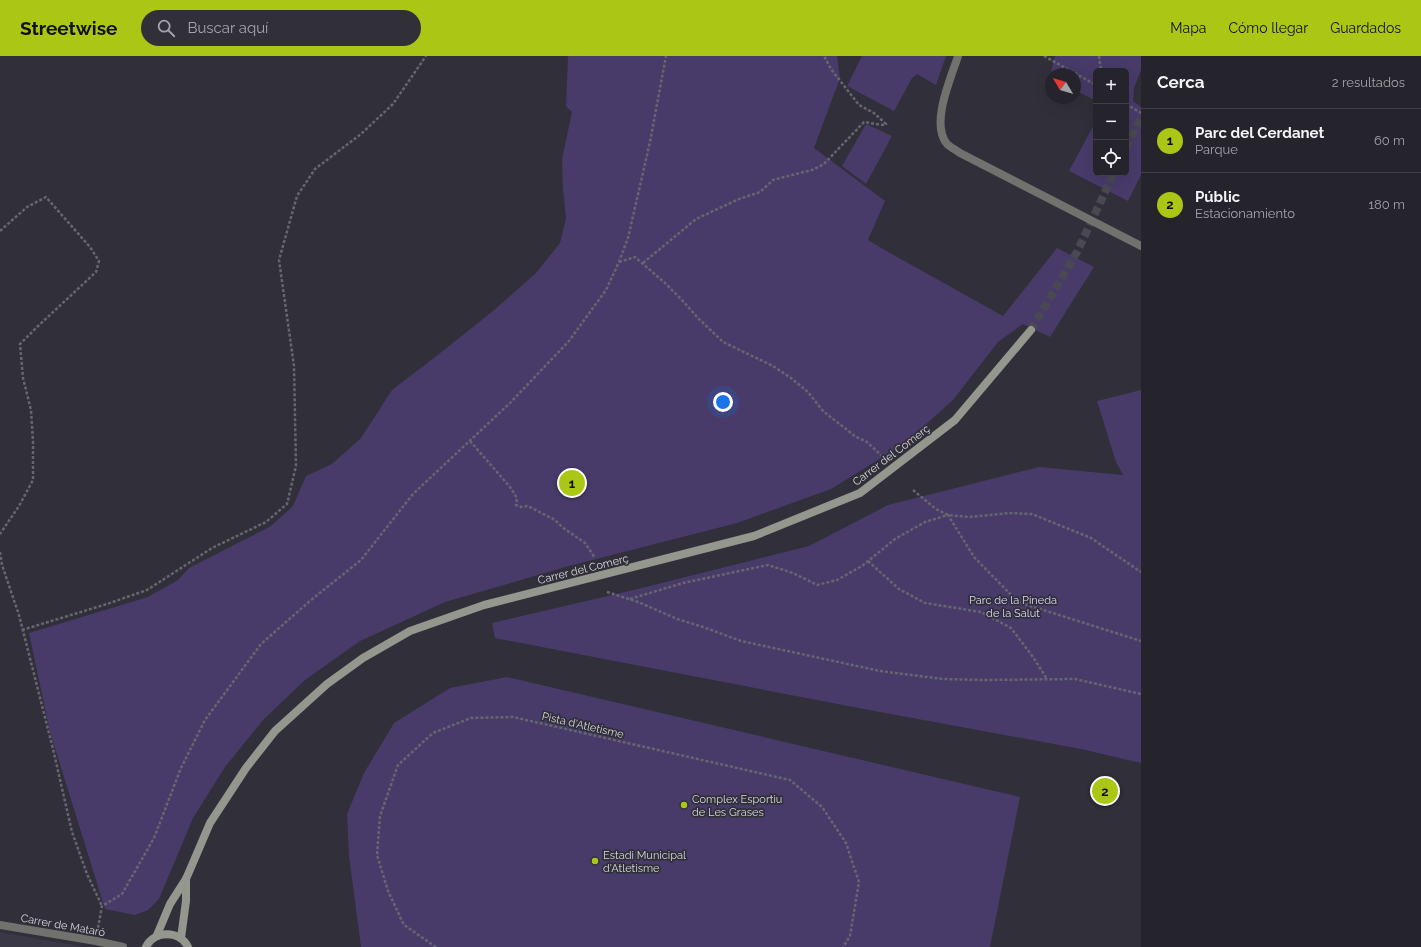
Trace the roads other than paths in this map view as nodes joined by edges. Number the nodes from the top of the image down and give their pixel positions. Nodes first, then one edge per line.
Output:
1 (958, 56) edge
2 (1141, 246) edge
3 (1031, 330) tunnel mouth
4 (186, 879) junction
5 (0, 925) edge
6 (157, 935) junction
7 (181, 938) junction
8 (123, 947) edge
9 (146, 947) edge
10 (188, 947) edge

1 - 2 street
3 - 4 street, Carrer del Comerç
4 - 6 street, Carrer del Comerç
4 - 7 street, Carrer del Comerç
5 - 8 street, Carrer de Mataró
6 - 7 street
6 - 9 street, Carrer del Comerç
7 - 10 street

